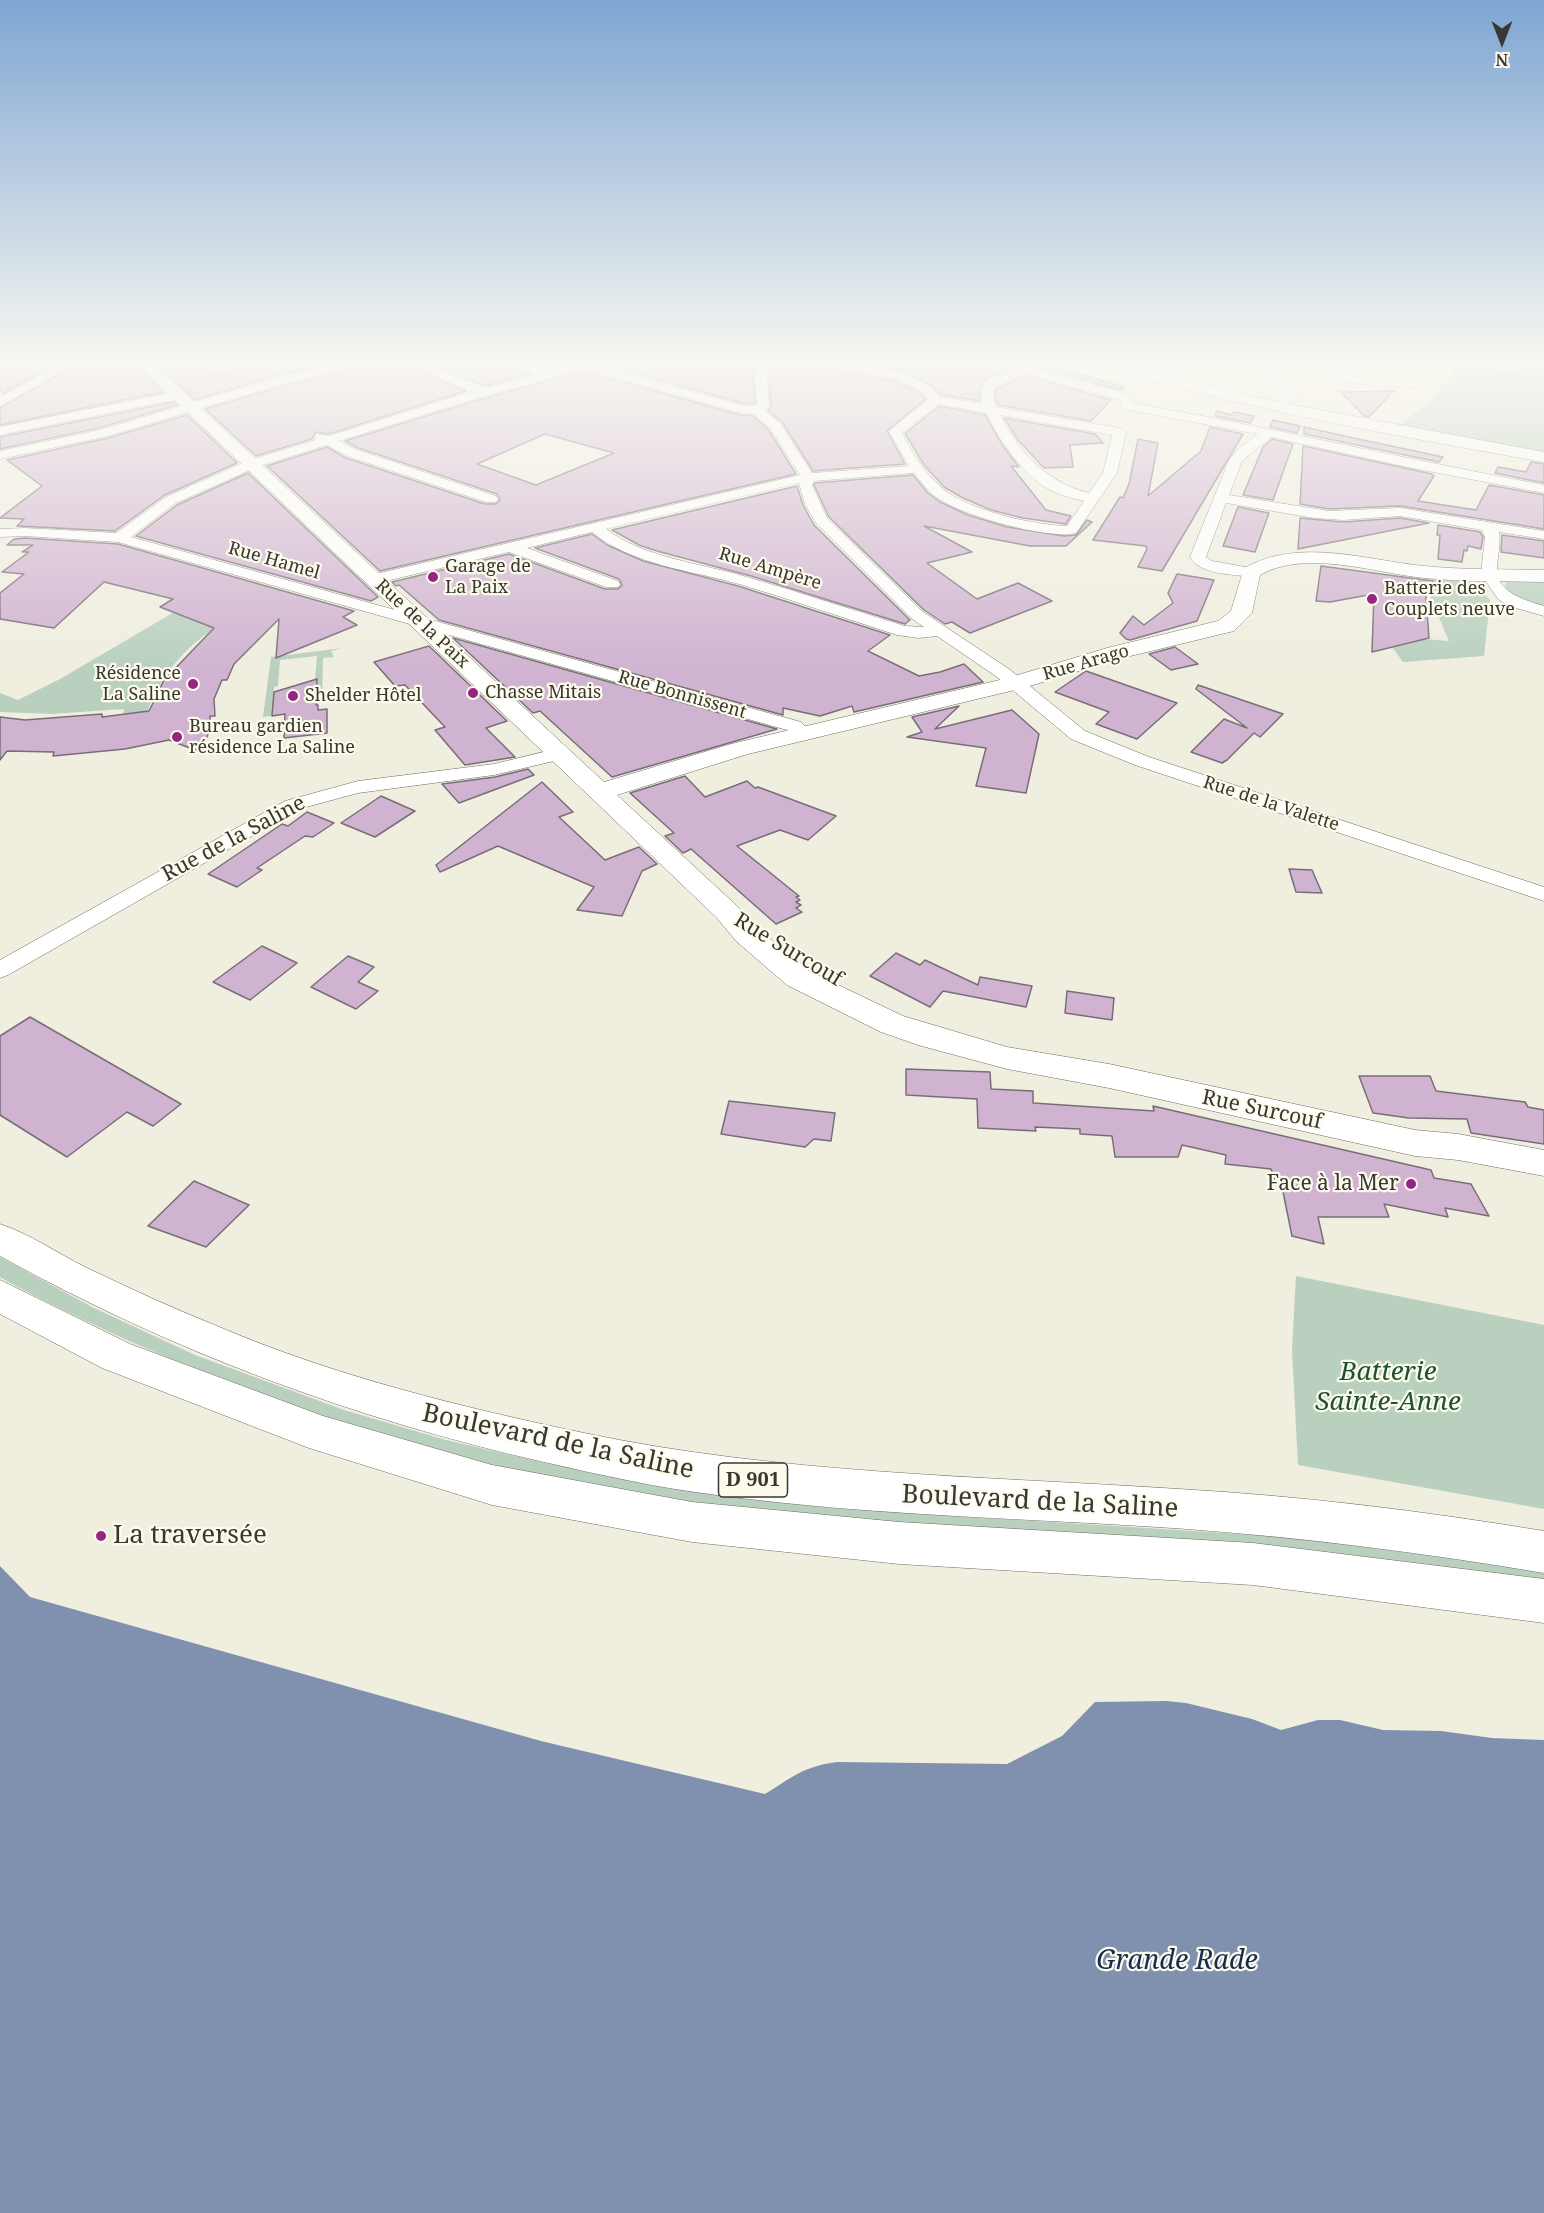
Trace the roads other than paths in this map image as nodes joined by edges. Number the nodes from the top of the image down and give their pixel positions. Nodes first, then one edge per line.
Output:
1 (252, 464) joint
2 (387, 464) edge
3 (800, 464) edge
4 (915, 464) edge
5 (1028, 464) edge
6 (1112, 464) edge
7 (1234, 464) edge
8 (1413, 464) edge
9 (918, 469) junction
10 (808, 477) junction
11 (1544, 489) edge
12 (1222, 498) junction
13 (491, 499) dead end
14 (1094, 499) junction
15 (595, 527) junction
16 (1489, 531) junction
17 (0, 533) edge
18 (1544, 535) edge
19 (119, 538) junction
20 (1544, 544) edge
21 (511, 547) junction
22 (1251, 572) junction
23 (1489, 574) junction
24 (1544, 576) edge
25 (373, 579) junction
26 (612, 584) dead end
27 (1544, 611) edge
28 (419, 622) junction
29 (939, 631) junction
30 (1015, 683) junction
31 (804, 734) junction
32 (560, 754) junction
33 (599, 792) junction
34 (1544, 894) edge
35 (727, 912) joint
36 (0, 970) edge
37 (1415, 1143) junction
38 (1544, 1163) edge
39 (1544, 1179) edge
40 (0, 1239) edge
41 (0, 1296) edge
42 (1544, 1552) edge
43 (1544, 1601) edge

1 - 19 street
1 - 25 main road, Rue de la Paix
2 - 13 street
3 - 10 street
4 - 9 street
5 - 14 street
6 - 14 street
7 - 12 street
8 - 11 street
9 - 10 street
9 - 14 street
10 - 15 street
10 - 29 street, Rue de la Valette
12 - 16 street
12 - 22 street
15 - 21 street
15 - 29 street, Rue Ampère
16 - 18 street
16 - 20 street
16 - 23 street
17 - 19 street, Rue Hamel
19 - 28 street, Rue Hamel
21 - 25 street
21 - 26 street
22 - 23 main road
22 - 30 main road, Rue Arago
23 - 24 main road
23 - 27 street
25 - 28 main road, Rue de la Paix
28 - 31 street, Rue Bonnissent
28 - 32 main road, Rue de la Paix
29 - 30 street, Rue de la Valette
30 - 31 main road, Rue Arago
30 - 34 street, Rue de la Valette
31 - 33 main road, Rue Arago
32 - 33 main road, Rue de la Paix
32 - 36 street, Rue de la Saline
33 - 35 main road, Rue de la Paix
35 - 37 main road, Rue Surcouf
37 - 38 main road, Rue Surcouf
37 - 39 main road, Rue Surcouf
40 - 42 main road, Boulevard de la Saline / D 901
41 - 43 main road, D 901

